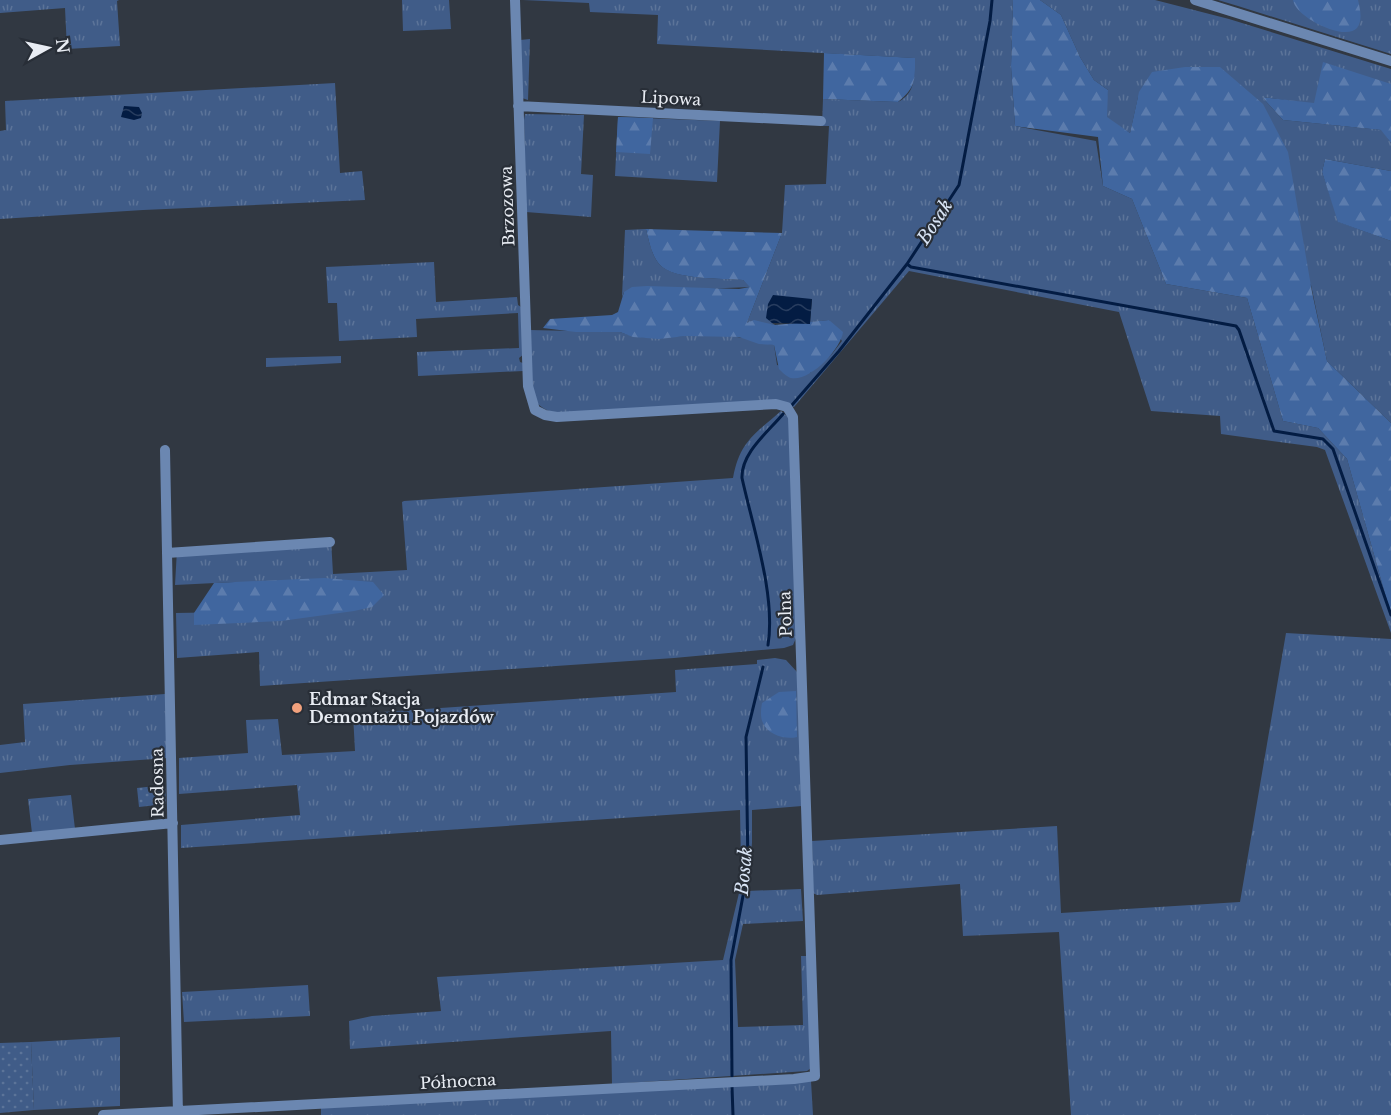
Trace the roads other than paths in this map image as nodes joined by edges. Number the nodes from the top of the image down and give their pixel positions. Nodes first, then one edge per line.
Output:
1 (515, 0) edge
2 (1195, 0) edge
3 (1391, 61) edge
4 (518, 106) junction
5 (821, 121) dead end
6 (535, 410) joint
7 (165, 450) dead end
8 (330, 542) dead end
9 (167, 553) junction
10 (173, 823) junction
11 (0, 840) edge
12 (815, 1076) joint
13 (178, 1113) edge
14 (103, 1115) edge

1 - 4 street, Brzozowa
2 - 3 street
4 - 5 street, Lipowa
4 - 6 street, Brzozowa
6 - 12 street, Polna
7 - 9 street, Radosna
8 - 9 street
9 - 10 street, Radosna
10 - 11 street
10 - 13 street, Radosna
12 - 13 street, Północna
13 - 14 street, Północna

